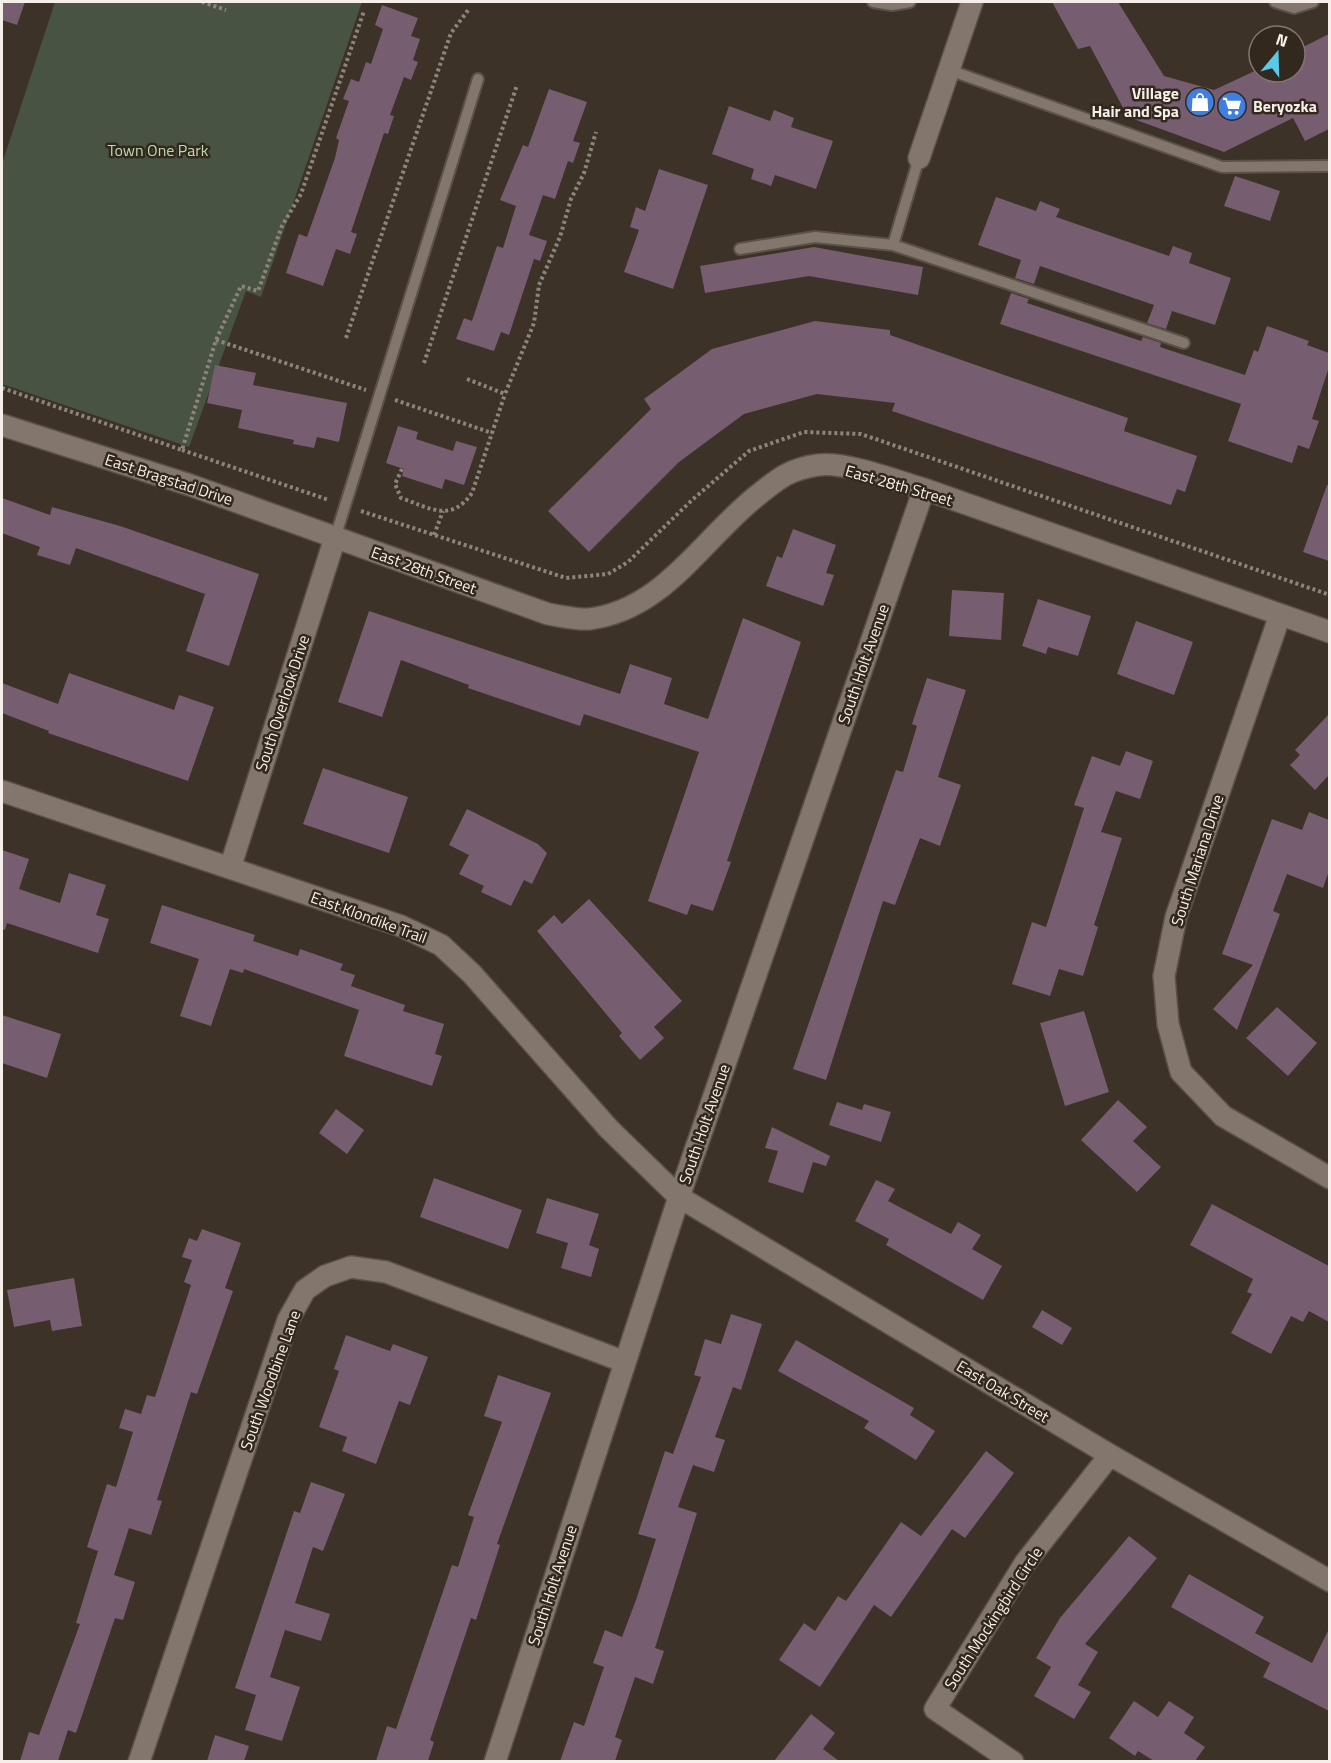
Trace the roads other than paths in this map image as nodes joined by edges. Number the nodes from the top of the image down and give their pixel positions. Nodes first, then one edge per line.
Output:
1 (873, 2) edge
2 (910, 2) edge
3 (972, 2) edge
4 (1275, 2) edge
5 (1313, 2) edge
6 (948, 70) junction
7 (478, 79) dead end
8 (919, 158) joint
9 (1329, 166) edge
10 (893, 244) junction
11 (740, 249) dead end
12 (1184, 343) dead end
13 (2, 425) edge
14 (924, 489) junction
15 (334, 538) junction
16 (1280, 615) junction
17 (1329, 632) edge
18 (2, 791) edge
19 (230, 868) junction
20 (1329, 1178) edge
21 (679, 1197) junction
22 (625, 1362) junction
23 (1110, 1455) junction
24 (1329, 1581) edge
25 (139, 1761) edge
26 (495, 1761) edge
27 (1014, 1761) edge

1 - 2 lane
3 - 6 street
4 - 5 lane
6 - 8 street
6 - 9 lane
7 - 15 lane
8 - 10 lane
10 - 11 lane
10 - 12 lane
13 - 15 street, East Bragstad Drive
14 - 15 street, East 28th Street
14 - 16 street, East 28th Street
14 - 21 street, South Holt Avenue
15 - 19 street, South Overlook Drive
16 - 17 street, East 28th Street
16 - 20 street, South Mariana Drive
18 - 19 street, East Klondike Trail
19 - 21 street, East Klondike Trail
21 - 22 street, South Holt Avenue
21 - 23 street, East Oak Street
22 - 25 street, South Woodbine Lane
22 - 26 street, South Holt Avenue
23 - 24 street, East Oak Street
23 - 27 street, South Mockingbird Circle

